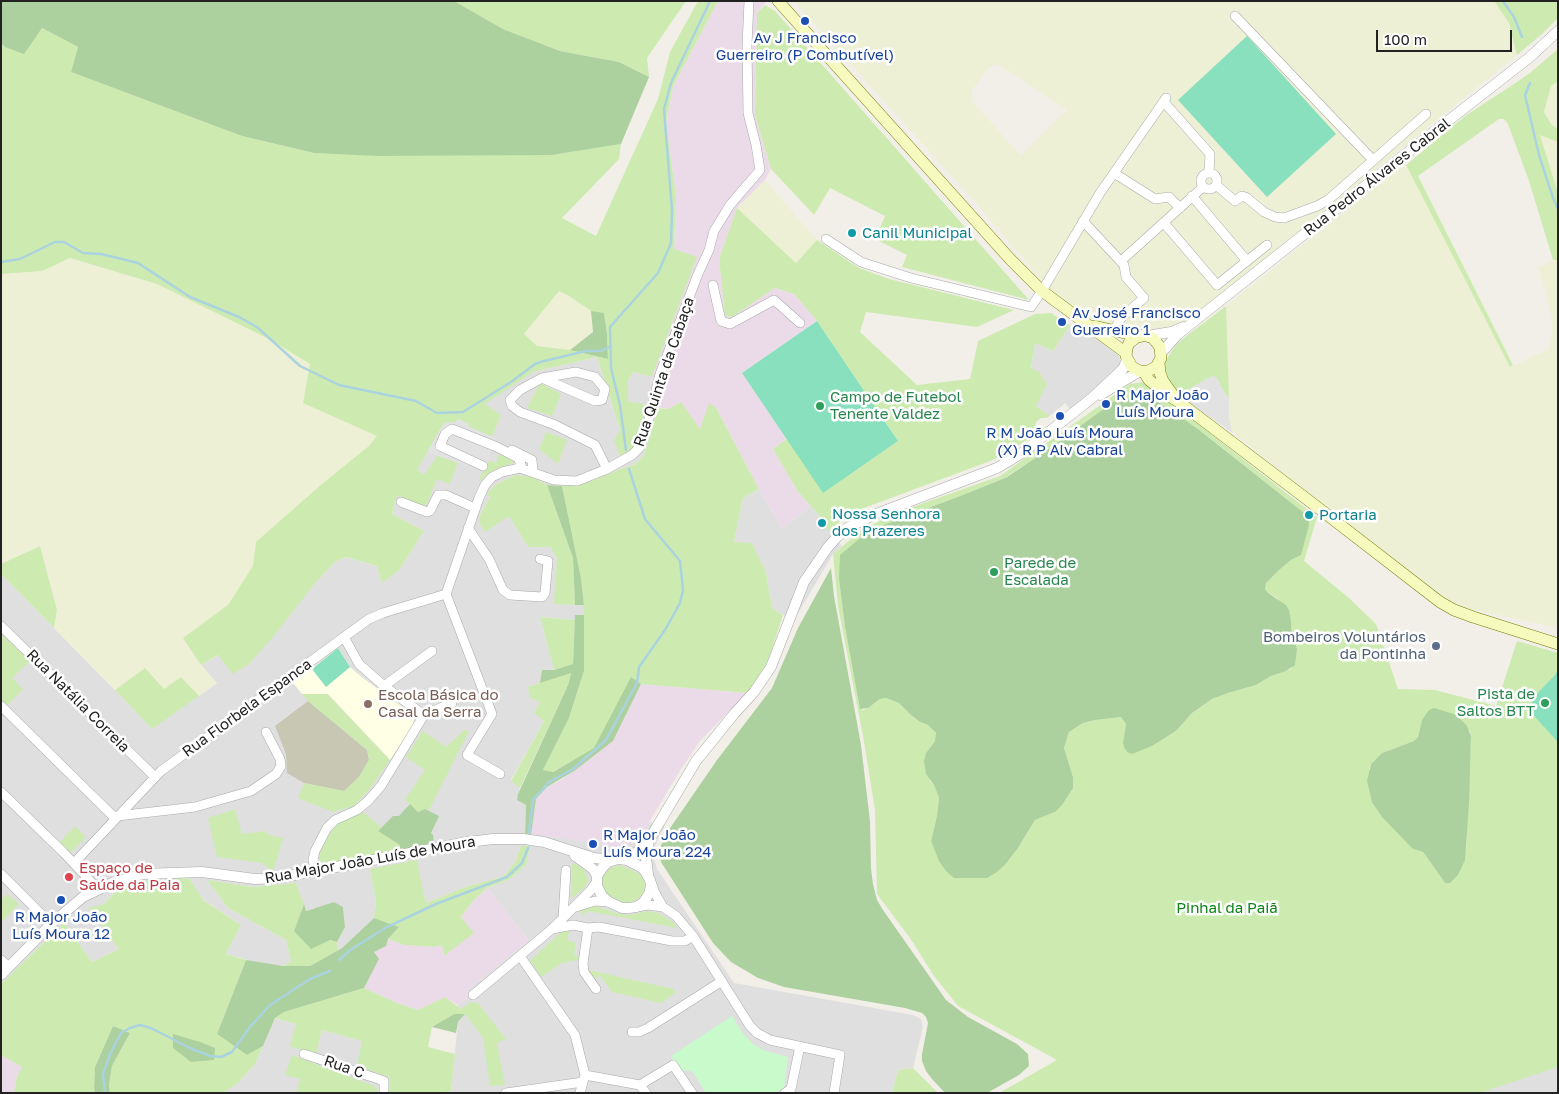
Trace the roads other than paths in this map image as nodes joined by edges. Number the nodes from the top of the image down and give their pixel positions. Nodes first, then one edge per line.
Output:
1 (749, 1) edge
2 (778, 1) edge
3 (1235, 16) dead end
4 (1558, 31) edge
5 (1426, 114) dead end
6 (1373, 160) junction
7 (1114, 173) junction
8 (1209, 173) junction
9 (1216, 184) junction
10 (1202, 186) junction
11 (1192, 196) junction
12 (1180, 208) junction
13 (1084, 221) junction
14 (1164, 222) junction
15 (826, 239) dead end
16 (1267, 245) dead end
17 (1121, 261) junction
18 (1246, 261) junction
19 (713, 285) dead end
20 (1042, 291) junction
21 (1195, 322) junction
22 (800, 323) dead end
23 (1088, 325) junction
24 (1114, 330) junction
25 (1145, 336) junction
26 (1127, 356) junction
27 (1160, 358) junction
28 (1142, 371) junction
29 (542, 378) junction
30 (1092, 398) junction
31 (1179, 402) junction
32 (492, 445) junction
33 (483, 466) dead end
34 (520, 468) junction
35 (607, 469) junction
36 (533, 472) junction
37 (401, 502) dead end
38 (475, 508) junction
39 (468, 528) junction
40 (540, 559) dead end
41 (446, 594) junction
42 (1, 626) edge
43 (344, 637) junction
44 (1558, 644) edge
45 (432, 651) dead end
46 (384, 686) junction
47 (452, 703) dead end
48 (1, 706) edge
49 (424, 715) junction
50 (266, 732) dead end
51 (500, 774) dead end
52 (155, 777) junction
53 (1, 792) edge
54 (116, 817) junction
55 (649, 840) junction
56 (564, 848) junction
57 (618, 859) junction
58 (74, 863) junction
59 (566, 870) dead end
60 (316, 871) junction
61 (1, 874) edge
62 (649, 878) junction
63 (597, 879) junction
64 (98, 889) junction
65 (609, 902) junction
66 (636, 907) junction
67 (663, 907) junction
68 (573, 908) junction
69 (563, 918) junction
70 (51, 924) junction
71 (588, 928) junction
72 (552, 929) junction
73 (693, 936) junction
74 (520, 956) junction
75 (4, 967) edge
76 (722, 981) junction
77 (596, 990) dead end
78 (473, 995) dead end
79 (632, 1032) dead end
80 (800, 1046) junction
81 (304, 1054) dead end
82 (584, 1079) junction
83 (640, 1084) junction
84 (384, 1093) edge
85 (506, 1093) edge
86 (580, 1093) edge
87 (646, 1093) edge
88 (692, 1093) edge
89 (785, 1093) edge
90 (834, 1093) edge

1 - 35 street, Rua Quinta da Cabaça
2 - 20 main road
3 - 6 street
4 - 21 street, Rua Pedro Álvares Cabral
5 - 6 street
6 - 9 street
7 - 8 street
7 - 12 street
7 - 13 street
8 - 9 street
8 - 10 street
9 - 10 street
10 - 11 street
11 - 12 street
11 - 18 street
12 - 14 street
13 - 17 street
13 - 20 street
14 - 17 street
14 - 18 street
15 - 20 street
16 - 18 street
17 - 24 street
19 - 22 street
20 - 23 main road
21 - 25 street
21 - 27 street
23 - 24 main road
23 - 26 main road
24 - 25 main road
25 - 26 main road
25 - 27 main road
26 - 28 main road
26 - 30 street
27 - 28 main road
27 - 31 main road
28 - 30 street
28 - 31 main road
29 - 29 street
29 - 35 street
30 - 55 street
31 - 44 main road
32 - 33 street
32 - 34 street
32 - 36 street
34 - 36 street, Rua Quinta da Cabaça
34 - 38 street
35 - 36 street, Rua Quinta da Cabaça
37 - 38 street
38 - 39 street
39 - 40 street
39 - 41 street
41 - 43 street, Rua Florbela Espanca
41 - 51 street
42 - 52 street, Rua Natália Correia
43 - 46 street
43 - 52 street, Rua Florbela Espanca
45 - 46 street
46 - 49 street
47 - 49 street
48 - 54 street
49 - 60 street
50 - 54 street
52 - 54 street, Rua Florbela Espanca
53 - 58 street
54 - 58 street, Rua Florbela Espanca
55 - 57 street
55 - 62 street
56 - 57 street, Rua Major João Luís de Moura
56 - 60 street, Rua Major João Luís de Moura
56 - 63 street, Rua Major João Luís de Moura
57 - 62 street
57 - 63 street
58 - 64 street
59 - 69 street
60 - 64 street, Rua Major João Luís de Moura
61 - 70 street
62 - 66 street
62 - 67 street
63 - 65 street
63 - 68 street
64 - 70 street, Rua Major João Luís de Moura
65 - 66 street
65 - 68 street
66 - 67 street
67 - 73 street
68 - 69 street
69 - 72 street
70 - 75 street, Rua Major João Luís de Moura
71 - 72 street
71 - 73 street
71 - 77 street
72 - 74 street
73 - 76 street
74 - 78 street
74 - 82 street
76 - 79 street
76 - 80 street
80 - 89 street
80 - 90 street
81 - 84 street, Rua C
82 - 83 street
82 - 85 street
82 - 86 street
83 - 87 street
83 - 88 street

